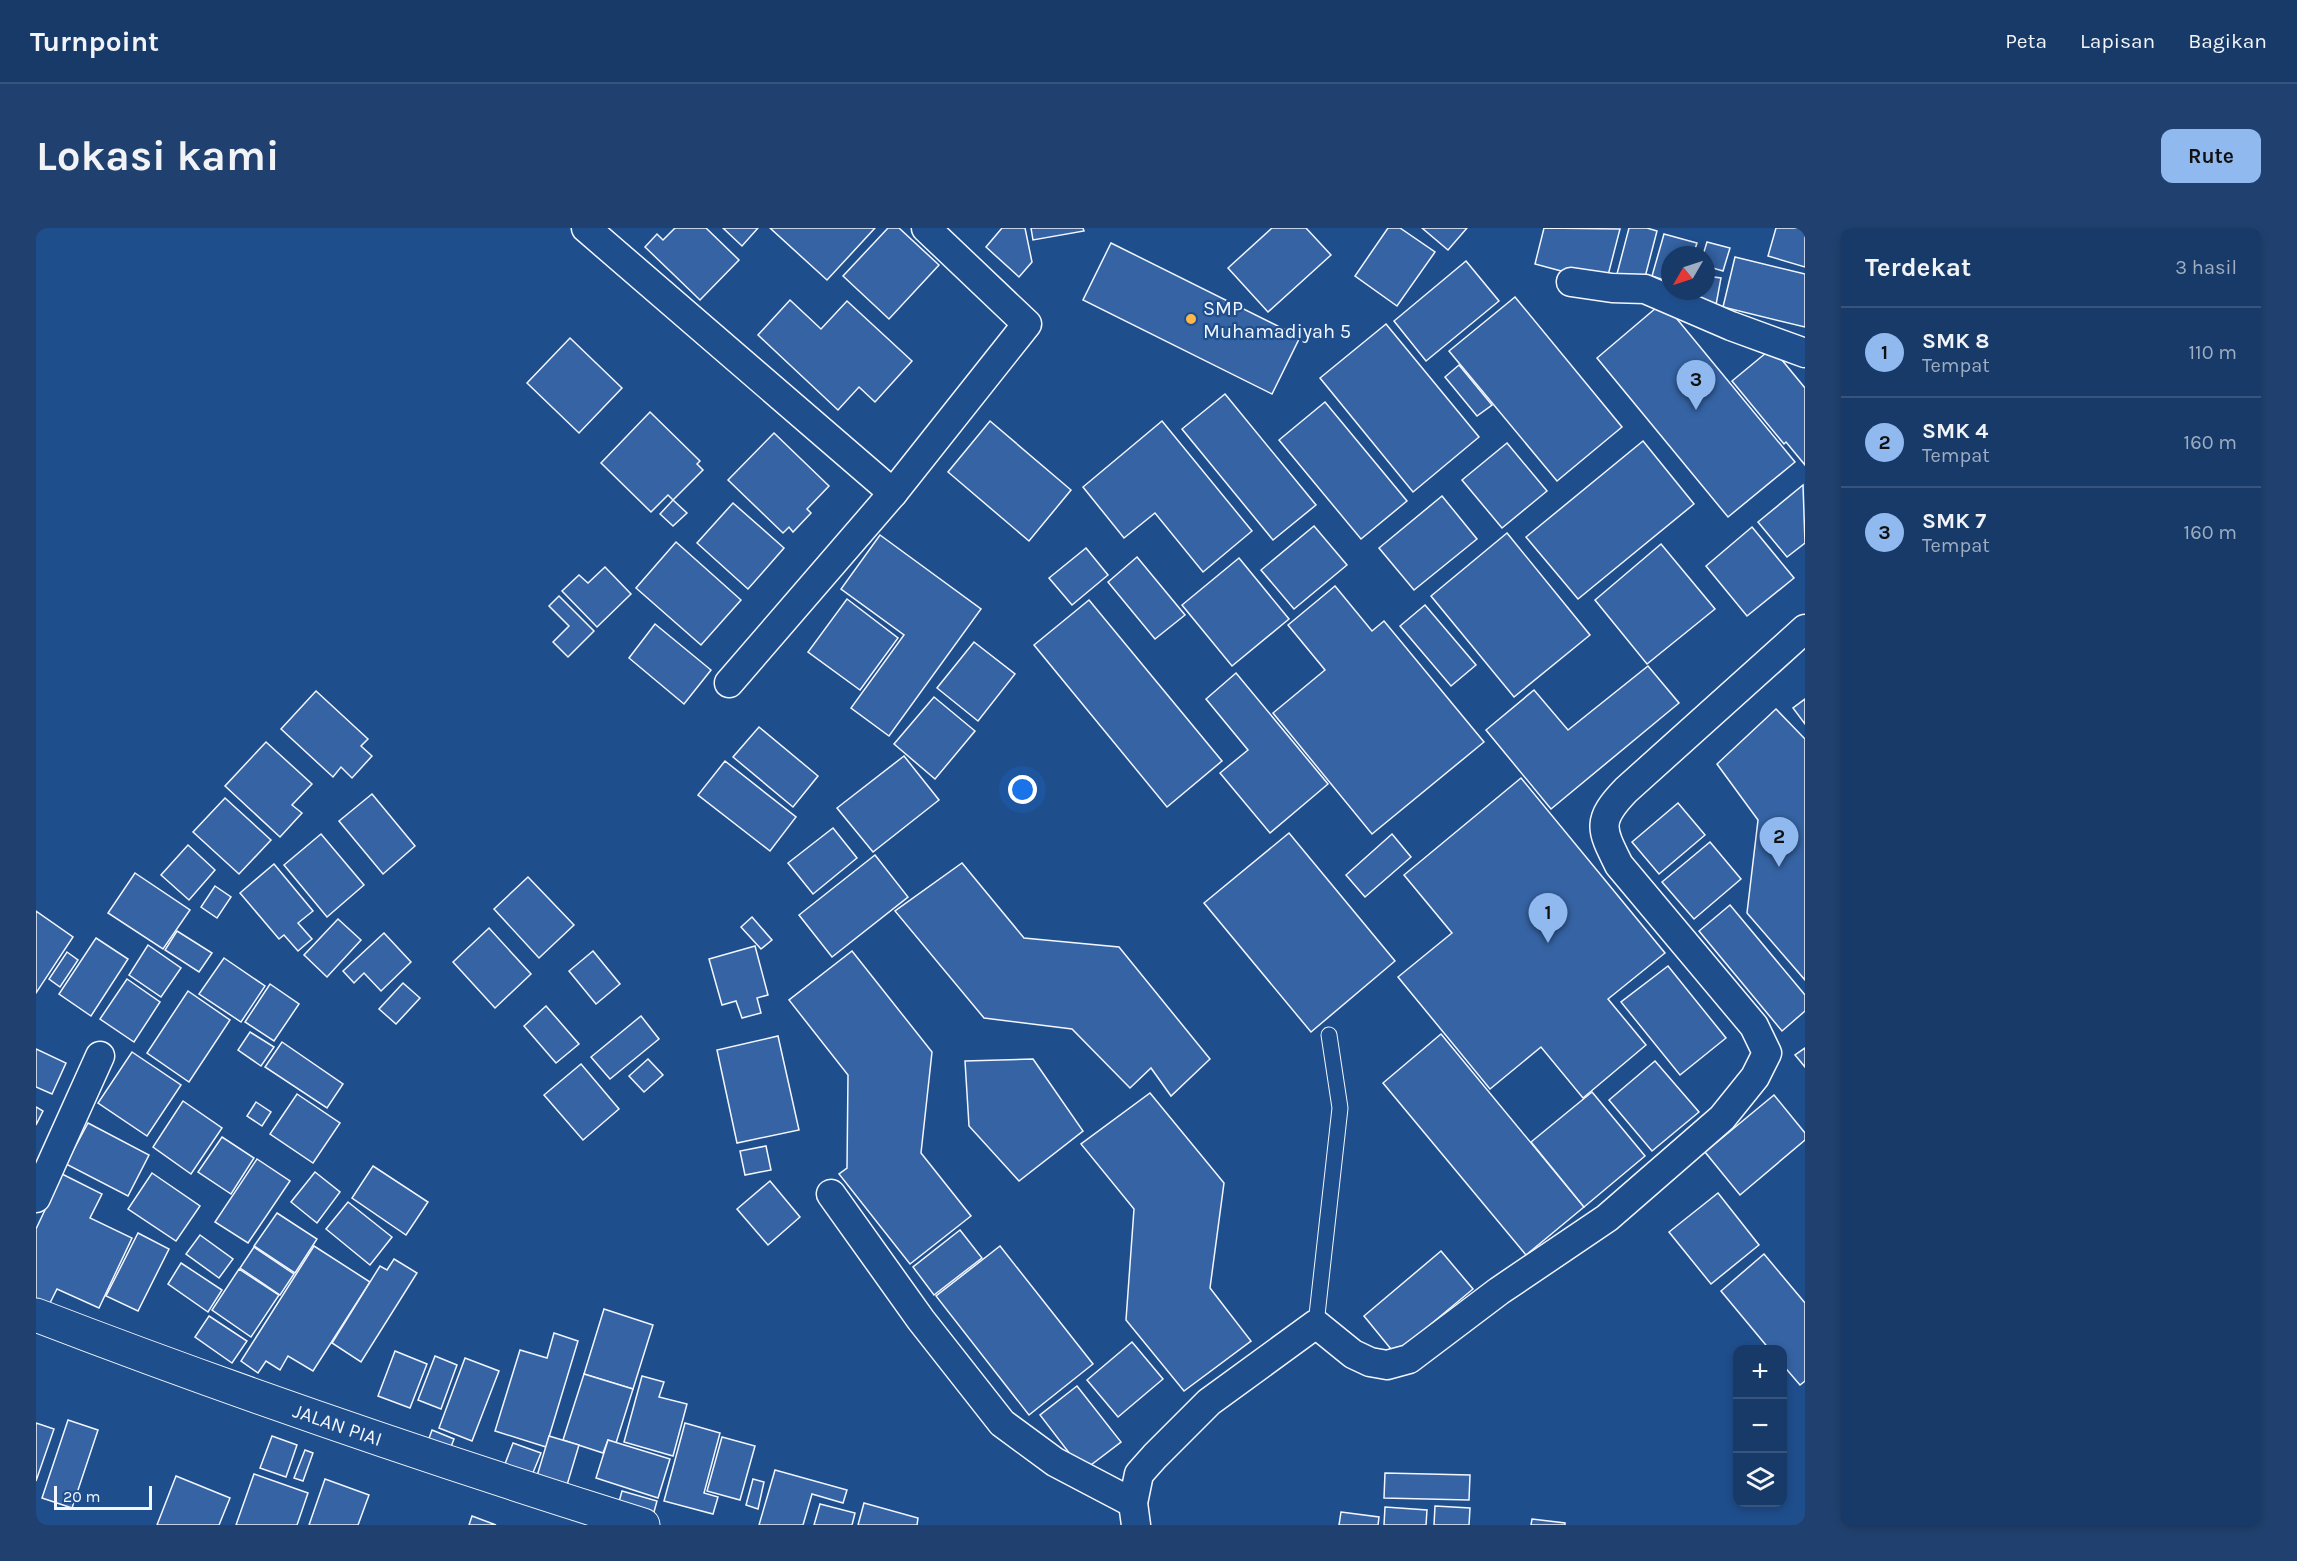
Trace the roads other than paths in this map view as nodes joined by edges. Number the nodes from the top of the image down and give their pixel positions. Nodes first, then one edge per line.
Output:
1 (586, 228) edge
2 (926, 228) edge
3 (1571, 282) dead end
4 (1805, 353) edge
5 (893, 493) junction
6 (1805, 629) edge
7 (729, 683) dead end
8 (1329, 1035) dead end
9 (100, 1056) dead end
10 (831, 1194) dead end
11 (36, 1198) edge
12 (36, 1315) edge
13 (1316, 1324) junction
14 (1135, 1514) edge
15 (643, 1525) edge

1 - 5 street
2 - 5 street
3 - 4 street
5 - 7 street
6 - 13 street
8 - 13 lane
9 - 11 street
10 - 14 street
12 - 15 street, JALAN PIAI
13 - 14 street

